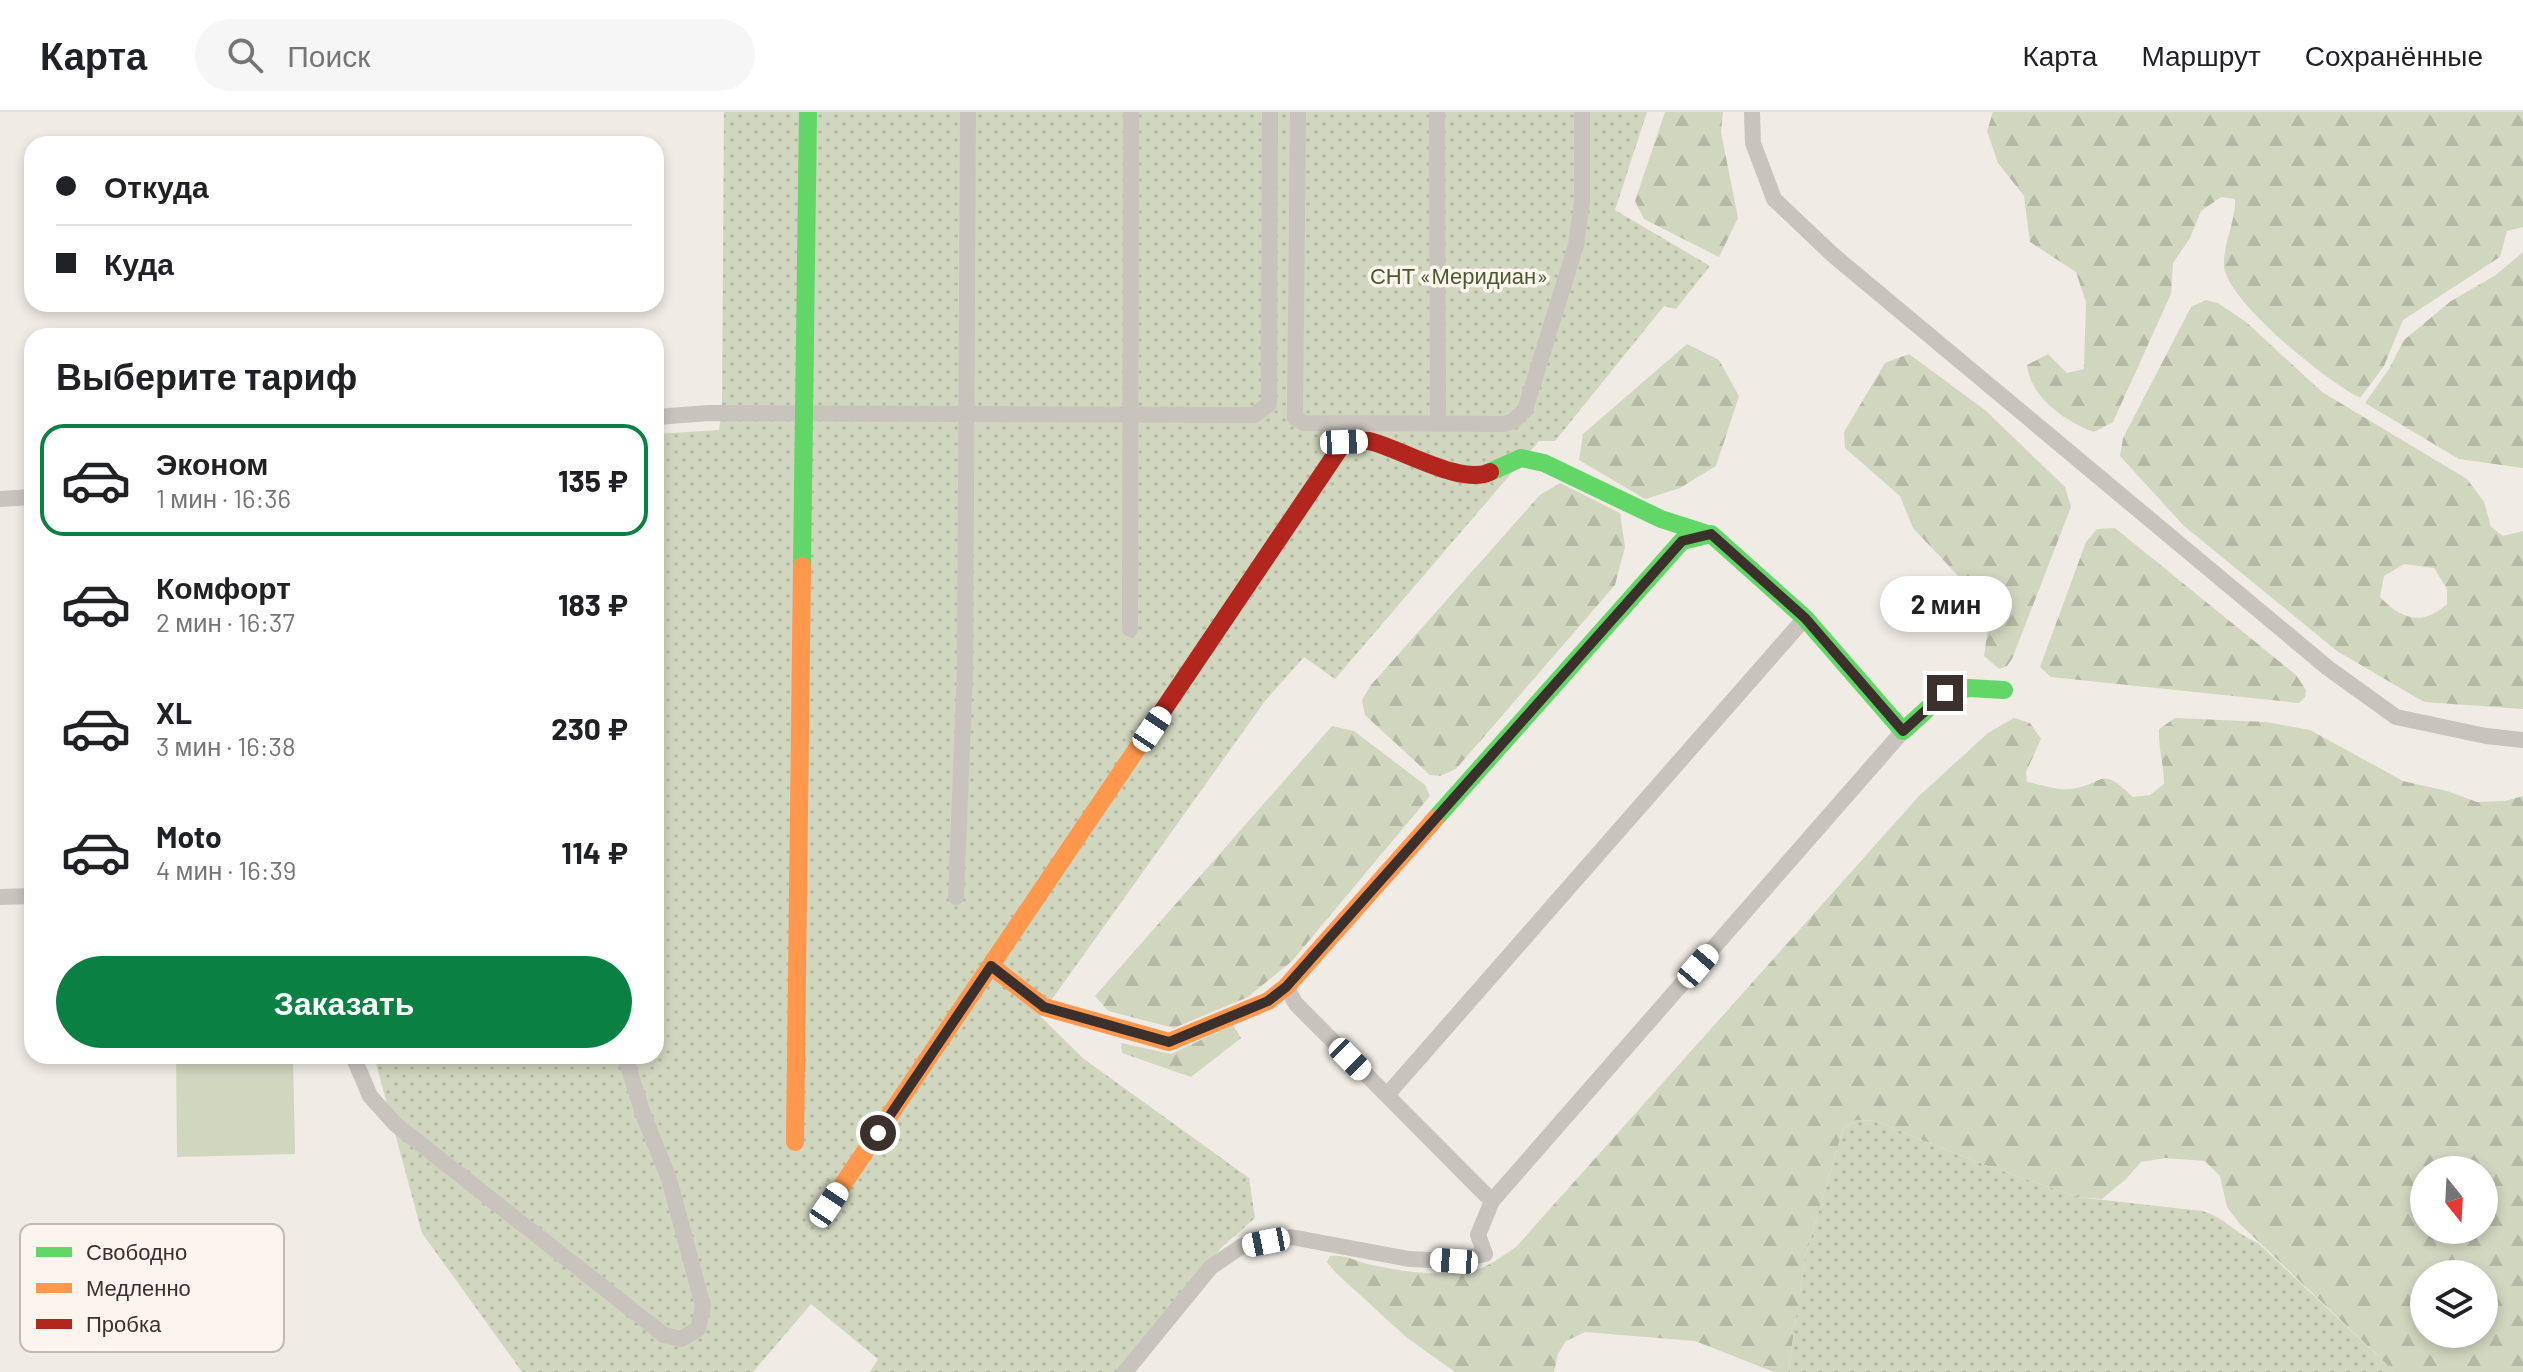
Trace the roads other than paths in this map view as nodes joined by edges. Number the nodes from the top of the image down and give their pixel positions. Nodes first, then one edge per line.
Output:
1 (808, 112) edge
2 (968, 112) edge
3 (1131, 112) edge
4 (1270, 112) edge
5 (1298, 112) edge
6 (1437, 112) edge
7 (1582, 112) edge
8 (1752, 112) edge
9 (802, 414) junction
10 (965, 415) junction
11 (1130, 415) junction
12 (664, 416) edge
13 (1438, 424) junction
14 (24, 498) edge
15 (0, 499) edge
16 (1711, 534) junction
17 (1805, 618) junction
18 (1130, 629) dead end
19 (2004, 690) dead end
20 (1903, 731) junction
21 (2523, 740) edge
22 (24, 896) edge
23 (0, 897) edge
24 (956, 897) dead end
25 (991, 966) junction
26 (1286, 987) junction
27 (356, 1064) edge
28 (627, 1064) edge
29 (1387, 1095) junction
30 (795, 1142) dead end
31 (1492, 1201) junction
32 (829, 1205) dead end
33 (1125, 1372) edge

1 - 9 street
2 - 10 street
3 - 11 street
4 - 11 street
5 - 13 street
6 - 13 street
7 - 13 street
8 - 21 street
9 - 10 street
9 - 12 street
9 - 30 street
10 - 11 street
10 - 24 street
11 - 18 street
14 - 15 street
16 - 17 street
16 - 25 street
16 - 26 street
17 - 20 street
17 - 29 street
19 - 20 street
20 - 31 street
22 - 23 street
25 - 26 street
25 - 32 street
26 - 29 street
27 - 28 street
29 - 31 street
31 - 33 street

